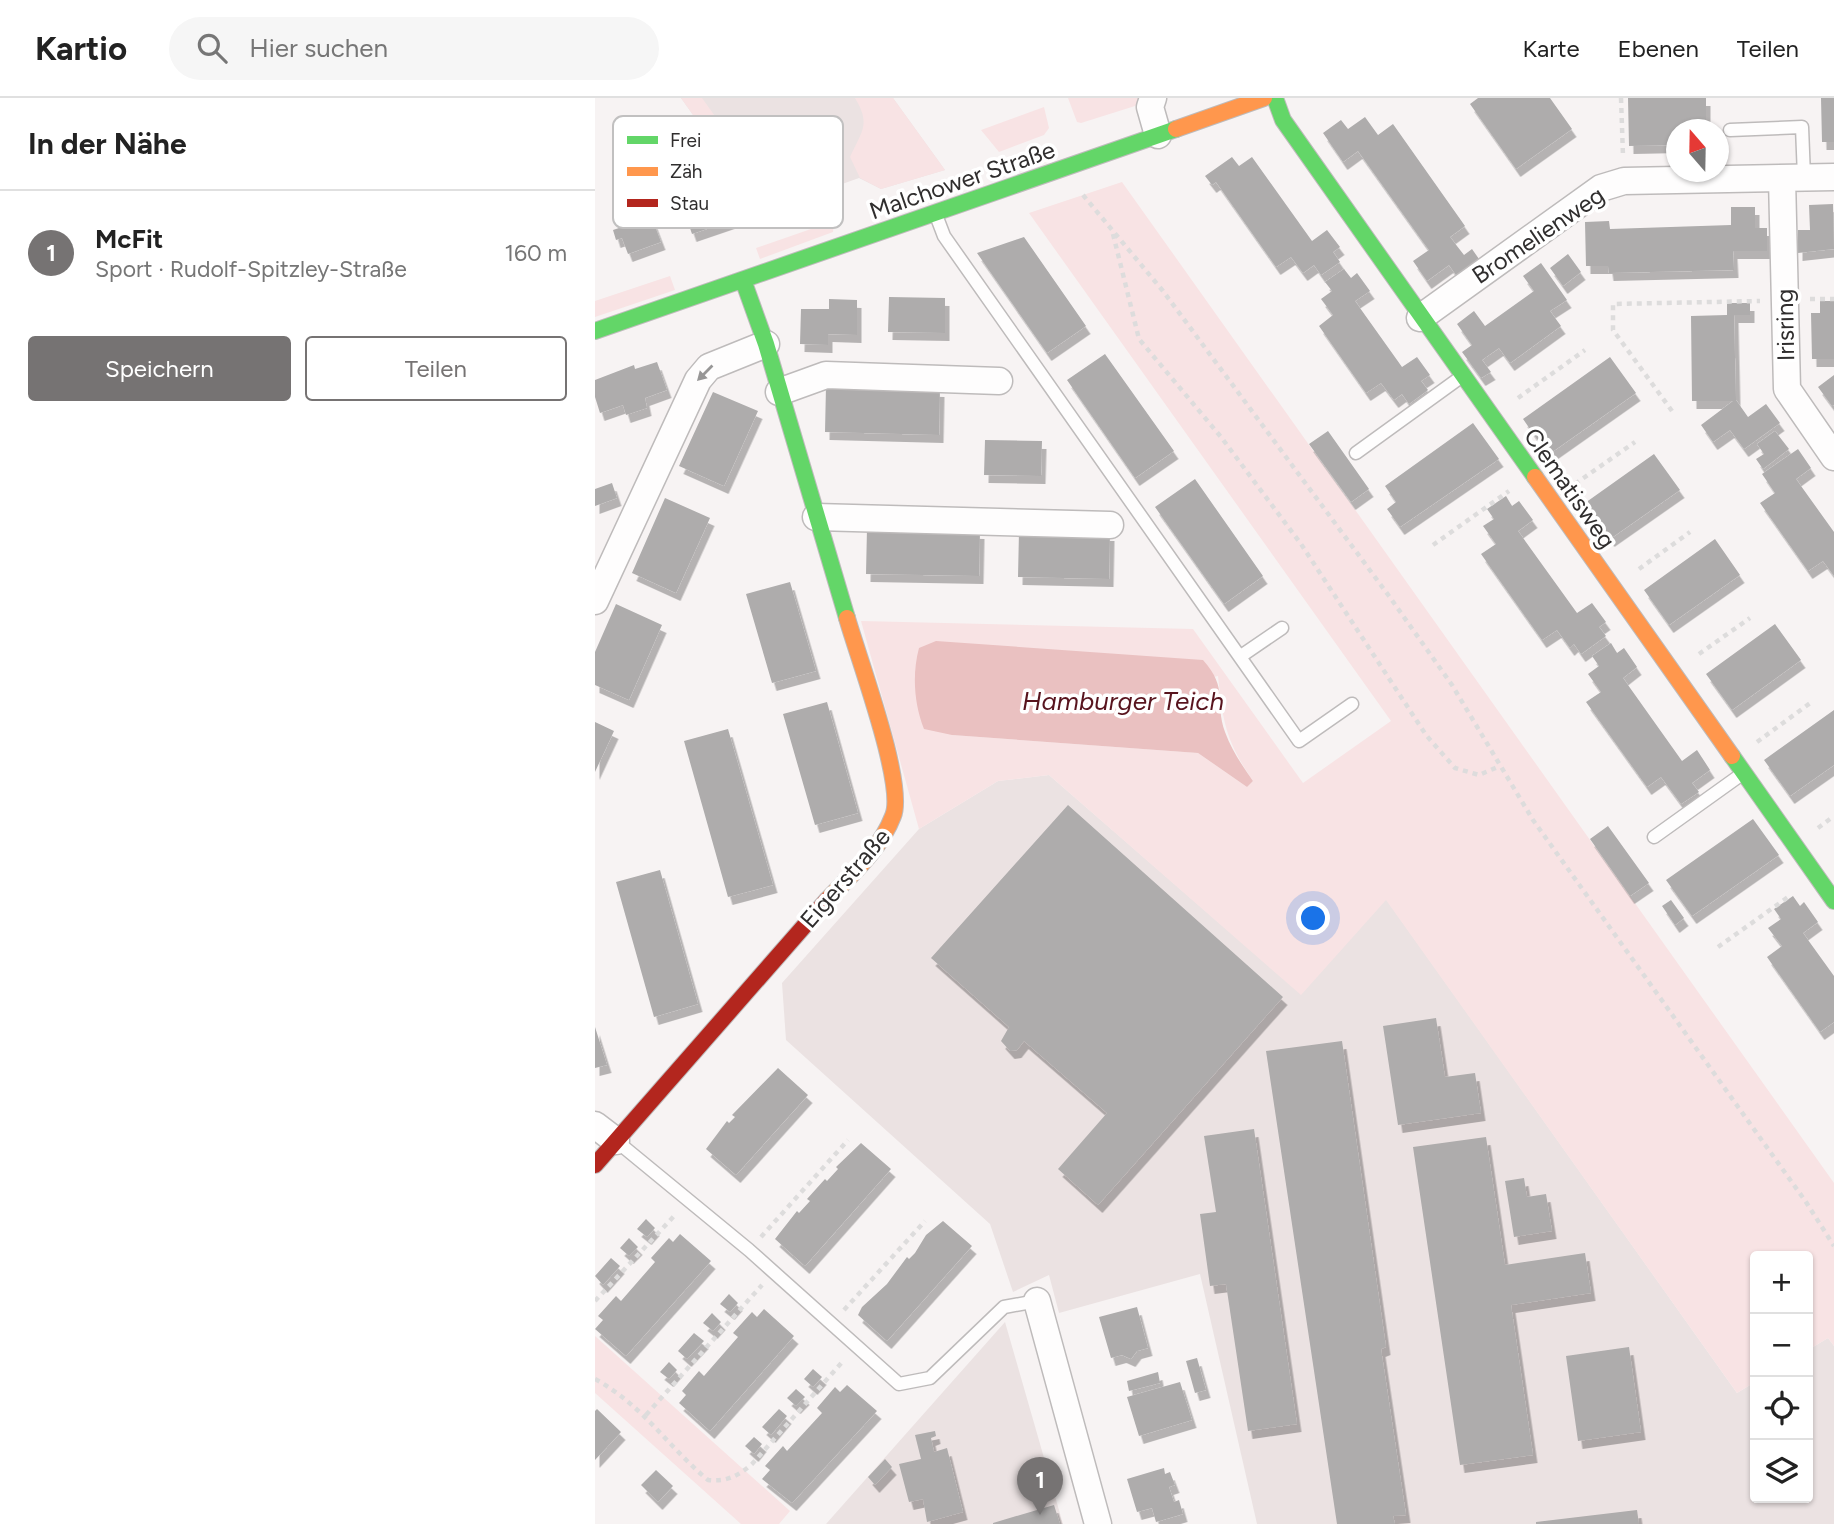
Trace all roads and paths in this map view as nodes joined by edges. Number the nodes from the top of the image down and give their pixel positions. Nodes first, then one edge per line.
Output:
1 (1153, 98) edge
2 (1264, 98) edge
3 (1275, 98) edge
4 (1621, 98) edge
5 (1730, 130) dead end
6 (1158, 135) junction
7 (1834, 177) edge
8 (1793, 178) junction
9 (1624, 181) junction
10 (1083, 195) dead end
11 (935, 212) junction
12 (1112, 231) junction
13 (743, 280) junction
14 (1785, 300) junction
15 (1420, 318) junction
16 (595, 331) edge
17 (766, 344) junction
18 (1585, 350) dead end
19 (1463, 376) junction
20 (999, 381) dead end
21 (779, 392) junction
22 (1672, 411) dead end
23 (1492, 417) junction
24 (1635, 442) dead end
25 (1356, 453) dead end
26 (1834, 457) edge
27 (1532, 474) junction
28 (1552, 501) junction
29 (816, 517) junction
30 (1110, 525) dead end
31 (1689, 532) dead end
32 (1433, 545) dead end
33 (1613, 588) junction
34 (595, 601) edge
35 (1750, 618) dead end
36 (1282, 628) dead end
37 (1241, 656) junction
38 (1673, 673) junction
39 (1813, 701) dead end
40 (1352, 704) dead end
41 (1734, 759) junction
42 (1500, 766) junction
43 (1744, 773) junction
44 (1654, 837) dead end
45 (1817, 876) junction
46 (1834, 901) edge
47 (1718, 947) dead end
48 (595, 1125) edge
49 (848, 1140) dead end
50 (617, 1142) junction
51 (595, 1165) edge
52 (690, 1199) junction
53 (925, 1221) dead end
54 (1834, 1246) edge
55 (749, 1250) junction
56 (774, 1272) junction
57 (595, 1301) edge
58 (1037, 1301) joint
59 (832, 1324) junction
60 (856, 1346) junction
61 (595, 1379) edge
62 (646, 1415) junction
63 (1098, 1524) edge

1 - 6 street
2 - 6 street, Malchower Straße
3 - 15 street, Clematisweg
4 - 9 path
5 - 8 lane
6 - 11 street, Malchower Straße
7 - 8 street, Bromelienweg
8 - 9 street, Bromelienweg
8 - 14 street, Irisring
9 - 15 street, Bromelienweg
10 - 12 path
11 - 13 street, Malchower Straße
11 - 37 lane
12 - 42 path
12 - 42 path
13 - 16 street, Malchower Straße
13 - 17 street, Eigerstraße
14 - 22 path
14 - 26 street, Irisring
15 - 19 street, Clematisweg
17 - 21 street, Eigerstraße
17 -> 34 street
18 - 23 path
19 - 23 street, Clematisweg
19 - 25 lane
20 - 21 street
21 - 29 street, Eigerstraße
23 - 27 street, Clematisweg
24 - 28 path
27 - 28 street, Clematisweg
27 - 32 path
28 - 33 street, Clematisweg
29 - 30 street
29 - 50 street, Eigerstraße
31 - 33 path
33 - 38 street, Clematisweg
35 - 38 path
36 - 37 lane
37 - 40 lane
38 - 41 street, Clematisweg
39 - 41 path
41 - 43 street, Clematisweg
42 - 54 path
43 - 44 lane
43 - 45 street, Clematisweg
45 - 46 street, Clematisweg
45 - 47 path
48 - 50 street
49 - 55 path
50 - 51 street, Eigerstraße
50 - 52 lane
52 - 55 lane
52 - 57 path
53 - 59 path
55 - 56 lane
56 - 59 lane
56 - 62 path
58 - 60 lane
58 - 63 street
59 - 60 lane
60 - 62 path
61 - 62 path

